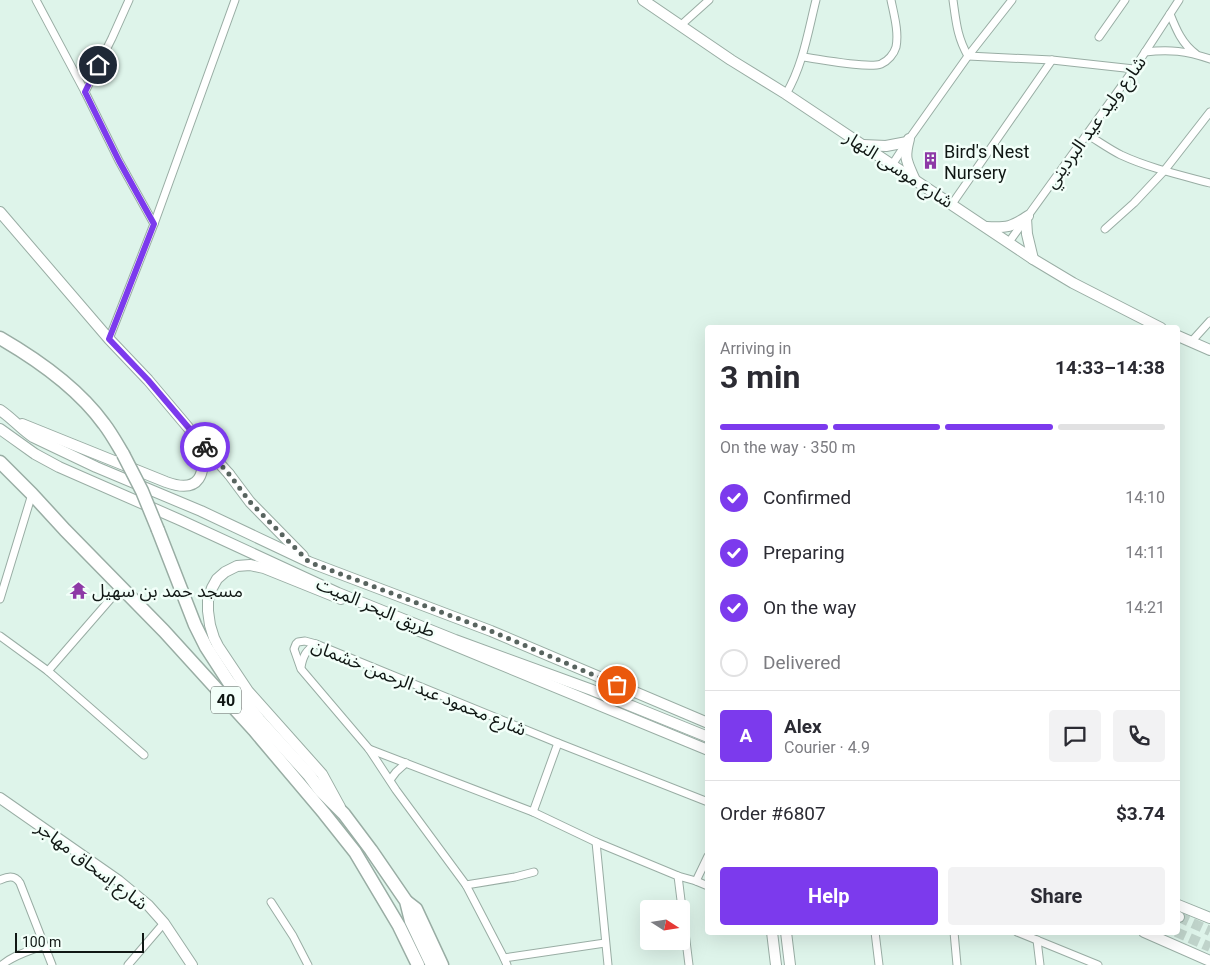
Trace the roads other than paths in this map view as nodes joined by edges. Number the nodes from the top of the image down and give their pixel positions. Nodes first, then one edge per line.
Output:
1 (36, 0) edge
2 (129, 0) edge
3 (236, 0) edge
4 (643, 0) edge
5 (709, 0) edge
6 (816, 0) edge
7 (891, 0) edge
8 (953, 0) edge
9 (1012, 0) edge
10 (1125, 0) edge
11 (1179, 0) edge
12 (1170, 14) junction
13 (680, 26) junction
14 (1100, 37) dead end
15 (1145, 52) junction
16 (1198, 55) junction
17 (968, 56) junction
18 (803, 57) junction
19 (1210, 59) edge
20 (1052, 60) junction
21 (1134, 69) junction
22 (85, 92) junction
23 (786, 94) junction
24 (1210, 112) edge
25 (1088, 135) junction
26 (908, 140) junction
27 (863, 145) junction
28 (892, 165) junction
29 (1164, 171) junction
30 (914, 179) junction
31 (1210, 183) edge
32 (952, 204) junction
33 (0, 212) edge
34 (1027, 217) junction
35 (154, 224) junction
36 (987, 227) junction
37 (1106, 229) dead end
38 (1009, 242) junction
39 (1033, 259) junction
40 (1210, 322) edge
41 (1155, 325) edge
42 (1180, 337) edge
43 (0, 338) edge
44 (109, 339) junction
45 (1191, 342) junction
46 (1210, 350) edge
47 (0, 410) edge
48 (16, 422) junction
49 (0, 428) edge
50 (202, 444) junction
51 (0, 462) edge
52 (32, 494) junction
53 (201, 511) junction
54 (180, 520) junction
55 (309, 562) junction
56 (121, 587) junction
57 (0, 599) edge
58 (0, 636) edge
59 (316, 644) junction
60 (301, 669) junction
61 (48, 671) junction
62 (705, 722) edge
63 (705, 736) edge
64 (558, 743) junction
65 (369, 749) junction
66 (705, 749) edge
67 (144, 754) dead end
68 (406, 763) junction
69 (390, 780) junction
70 (0, 798) edge
71 (705, 801) edge
72 (533, 812) junction
73 (344, 814) junction
74 (596, 842) junction
75 (705, 862) edge
76 (534, 872) dead end
77 (678, 876) junction
78 (0, 880) edge
79 (696, 881) junction
80 (466, 885) junction
81 (705, 885) edge
82 (270, 902) dead end
83 (1180, 906) edge
84 (1210, 918) edge
85 (164, 923) junction
86 (772, 935) edge
87 (786, 935) edge
88 (875, 935) edge
89 (954, 935) edge
90 (1024, 935) edge
91 (1152, 935) edge
92 (1037, 940) junction
93 (605, 943) junction
94 (44, 945) junction
95 (1207, 957) edge
96 (506, 962) edge
97 (435, 964) edge
98 (2, 965) edge
99 (52, 965) edge
100 (128, 965) edge
101 (192, 965) edge
102 (308, 965) edge
103 (418, 965) edge
104 (608, 965) edge
105 (689, 965) edge
106 (776, 965) edge
107 (790, 965) edge
108 (879, 965) edge
109 (957, 965) edge
110 (1040, 965) edge
111 (1098, 965) edge

1 - 22 street
2 - 22 street
3 - 35 street
4 - 13 street, شارع موسى النهار
5 - 13 street
6 - 18 street
7 - 18 street
8 - 17 street
9 - 17 street
10 - 14 street
11 - 12 street, شارع وليد عيد البرديني
12 - 15 street, شارع وليد عيد البرديني
12 - 16 street
13 - 23 street, شارع موسى النهار
15 - 16 street
15 - 21 street, شارع وليد عيد البرديني
16 - 19 street
17 - 20 street
17 - 26 street
18 - 23 street
20 - 21 street
20 - 32 street
21 - 25 street, شارع وليد عيد البرديني
22 - 35 street
23 - 27 street, شارع موسى النهار
24 - 29 street
25 - 29 street
25 - 34 street, شارع وليد عيد البرديني
26 - 27 street
26 - 28 street
26 - 30 street
27 - 28 street, شارع موسى النهار
28 - 30 street, شارع موسى النهار
29 - 31 street
29 - 37 street
30 - 32 street, شارع موسى النهار
32 - 36 street, شارع موسى النهار
33 - 44 street
34 - 36 street
34 - 38 street, شارع وليد عيد البرديني
34 - 39 street
35 - 44 street
36 - 38 street, شارع موسى النهار
38 - 39 street, شارع موسى النهار
39 - 41 street, شارع موسى النهار
40 - 45 street
42 - 45 street
43 - 73 highway, 40, bridge
44 - 50 street
45 - 46 street
47 - 48 street
48 - 50 street
48 - 53 street
49 - 54 street, طريق البحر الميت
50 - 55 street
51 - 52 highway, 40
52 - 56 highway, 40
52 - 57 street
53 - 54 street
53 - 55 street
54 - 63 street, طريق البحر الميت
55 - 62 street
56 - 61 street
56 - 103 highway, 40
58 - 61 street
59 - 60 street
59 - 60 street, شارع محمود عبد الرحمن خشمان
59 - 64 street, شارع محمود عبد الرحمن خشمان
60 - 65 street, شارع محمود عبد الرحمن خشمان
61 - 67 street
64 - 71 street, شارع محمود عبد الرحمن خشمان
64 - 72 street
65 - 68 street
65 - 69 street, شارع محمود عبد الرحمن خشمان
66 - 73 street
68 - 69 street
68 - 72 street
69 - 80 street, شارع محمود عبد الرحمن خشمان
70 - 85 street, شارع إسحاق مهاجر
72 - 74 street
73 - 97 highway, 40
74 - 77 street
74 - 93 street
75 - 79 street
76 - 80 street
77 - 79 street
77 - 105 street
78 - 94 street
79 - 81 street
80 - 96 street, شارع محمود عبد الرحمن خشمان
82 - 102 street
83 - 84 street
85 - 100 street
85 - 101 street, شارع إسحاق مهاجر
86 - 106 street
87 - 107 street
88 - 108 street
89 - 109 street
90 - 92 street
91 - 95 street
92 - 110 street
92 - 111 street
93 - 96 street
93 - 104 street
94 - 98 street
94 - 99 street

